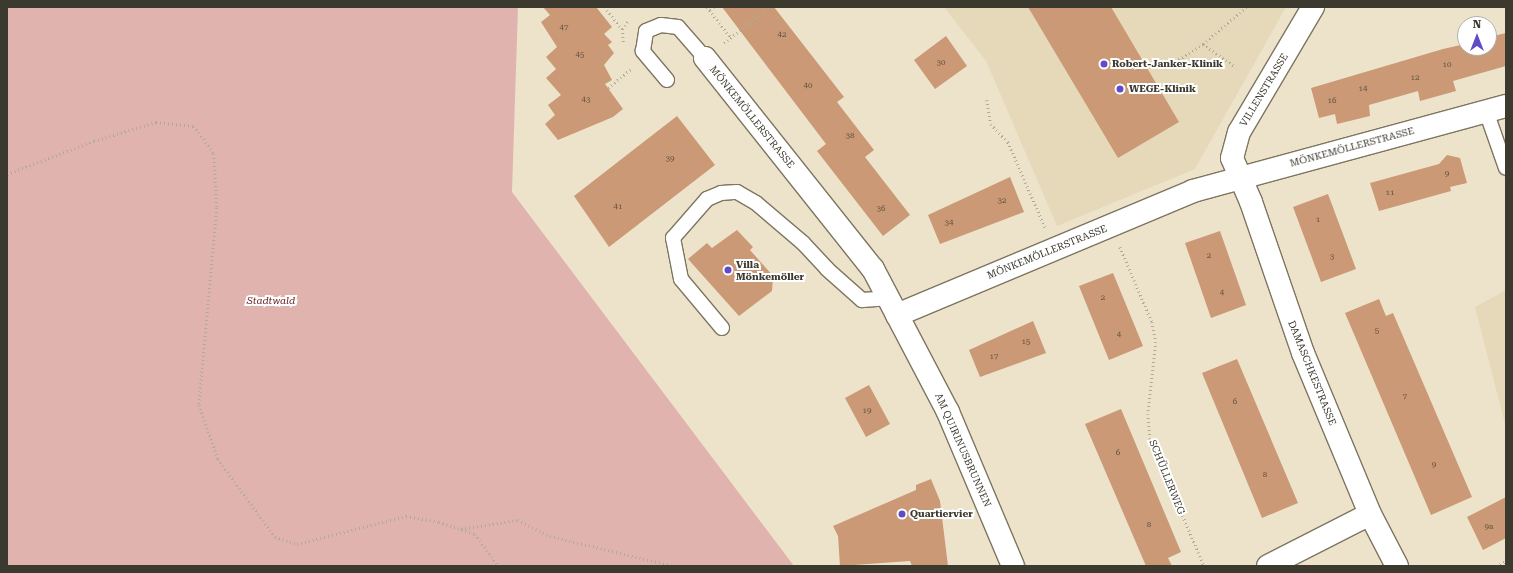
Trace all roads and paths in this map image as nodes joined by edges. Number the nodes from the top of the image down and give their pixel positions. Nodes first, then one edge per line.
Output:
1 (707, 7) edge
2 (714, 7) edge
3 (769, 7) edge
4 (1246, 7) edge
5 (1313, 7) edge
6 (607, 10) dead end
7 (710, 10) junction
8 (622, 29) dead end
9 (731, 38) junction
10 (1203, 44) junction
11 (705, 58) junction
12 (638, 64) dead end
13 (1235, 66) dead end
14 (1165, 68) dead end
15 (666, 80) dead end
16 (608, 88) dead end
17 (987, 100) dead end
18 (1496, 109) edge
19 (1506, 168) edge
20 (7, 174) edge
21 (1238, 177) junction
22 (1111, 225) junction
23 (1053, 249) junction
24 (892, 306) junction
25 (722, 328) dead end
26 (1370, 514) junction
27 (459, 529) junction
28 (1506, 561) edge
29 (498, 566) edge
30 (674, 566) edge
31 (1013, 566) edge
32 (1204, 566) edge
33 (1268, 566) edge
34 (1397, 566) edge
35 (1496, 566) edge

1 - 7 path
2 - 7 path
3 - 9 path
4 - 10 path
5 - 21 street, VILLENSTRASSE
6 - 8 path
7 - 9 path
9 - 11 path
10 - 13 path
10 - 14 path
11 - 15 lane
11 - 24 street, MÖNKEMÖLLERSTRASSE
12 - 16 path
17 - 23 path
18 - 19 lane
18 - 21 street, MÖNKEMÖLLERSTRASSE
20 - 27 path
21 - 22 street, MÖNKEMÖLLERSTRASSE
21 - 26 street, DAMASCHKESTRASSE
22 - 23 street, MÖNKEMÖLLERSTRASSE
22 - 32 path, SCHÜLLERWEG
23 - 24 street, MÖNKEMÖLLERSTRASSE
24 - 25 lane
24 - 31 street, AM QUIRINUSBRUNNEN
26 - 33 street
26 - 34 street, DAMASCHKESTRASSE
27 - 29 path
27 - 30 path
28 - 35 path

